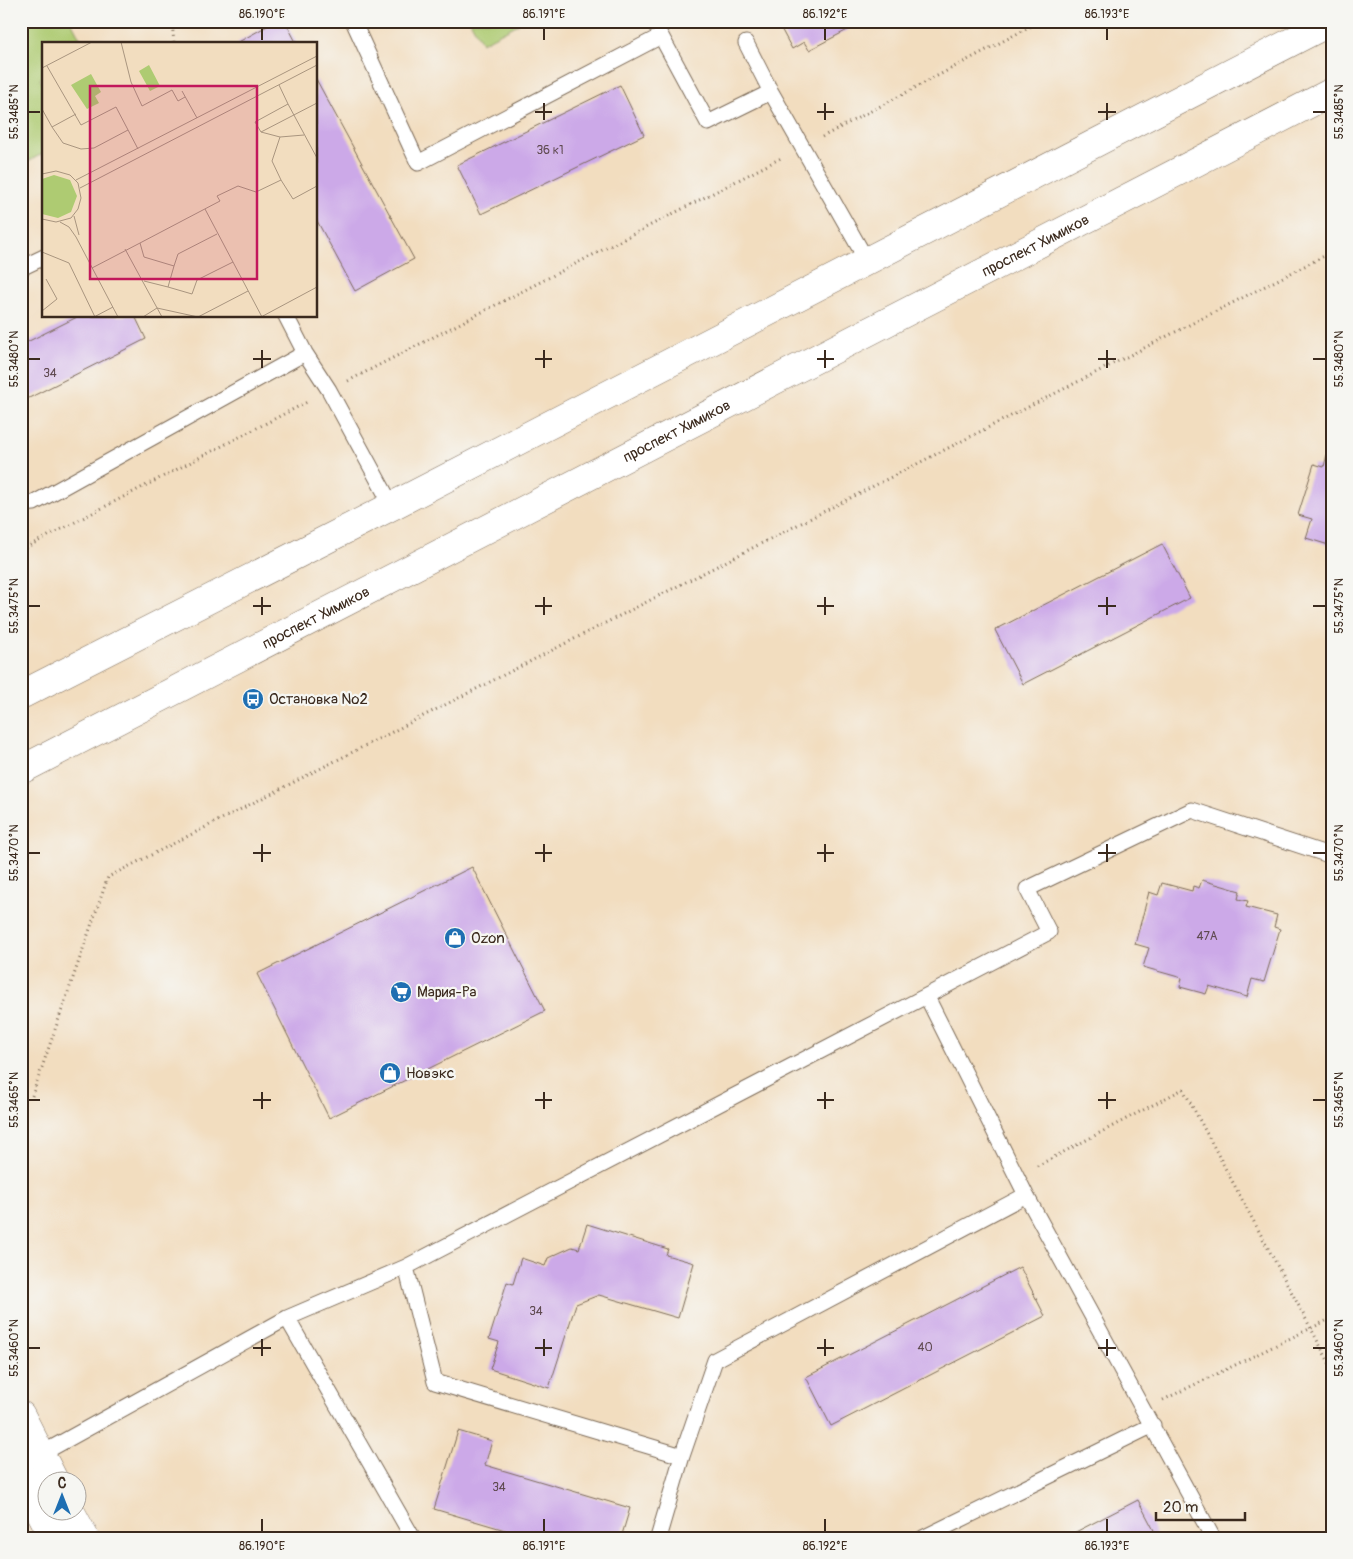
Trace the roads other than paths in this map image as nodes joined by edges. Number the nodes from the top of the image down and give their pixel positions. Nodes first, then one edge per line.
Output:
1 (353, 21) edge
2 (1332, 21) edge
3 (746, 43) dead end
4 (771, 92) junction
5 (1332, 92) edge
6 (42, 258) edge
7 (867, 261) junction
8 (21, 268) edge
9 (287, 318) edge
10 (305, 353) junction
11 (21, 504) edge
12 (392, 506) junction
13 (21, 694) edge
14 (21, 770) edge
15 (1332, 856) edge
16 (927, 996) junction
17 (1026, 1195) junction
18 (406, 1267) junction
19 (287, 1318) junction
20 (21, 1415) edge
21 (1153, 1425) junction
22 (682, 1456) junction
23 (31, 1460) edge
24 (44, 1472) edge
25 (21, 1475) edge
26 (76, 1522) edge
27 (54, 1538) edge
28 (85, 1538) edge
29 (413, 1538) edge
30 (658, 1538) edge
31 (923, 1538) edge
32 (1213, 1538) edge

1 - 4 lane
2 - 7 street
3 - 4 lane
4 - 7 lane
5 - 14 street, проспект Химиков
6 - 8 lane
7 - 12 street
9 - 10 lane
10 - 11 lane
10 - 12 lane
12 - 13 street
15 - 16 lane
16 - 17 lane
16 - 18 lane
17 - 21 lane
17 - 22 lane
18 - 19 lane
18 - 22 lane
19 - 23 lane
19 - 29 lane
20 - 23 street
21 - 31 lane
21 - 32 lane
22 - 30 lane
23 - 24 street
25 - 27 street
26 - 28 street

